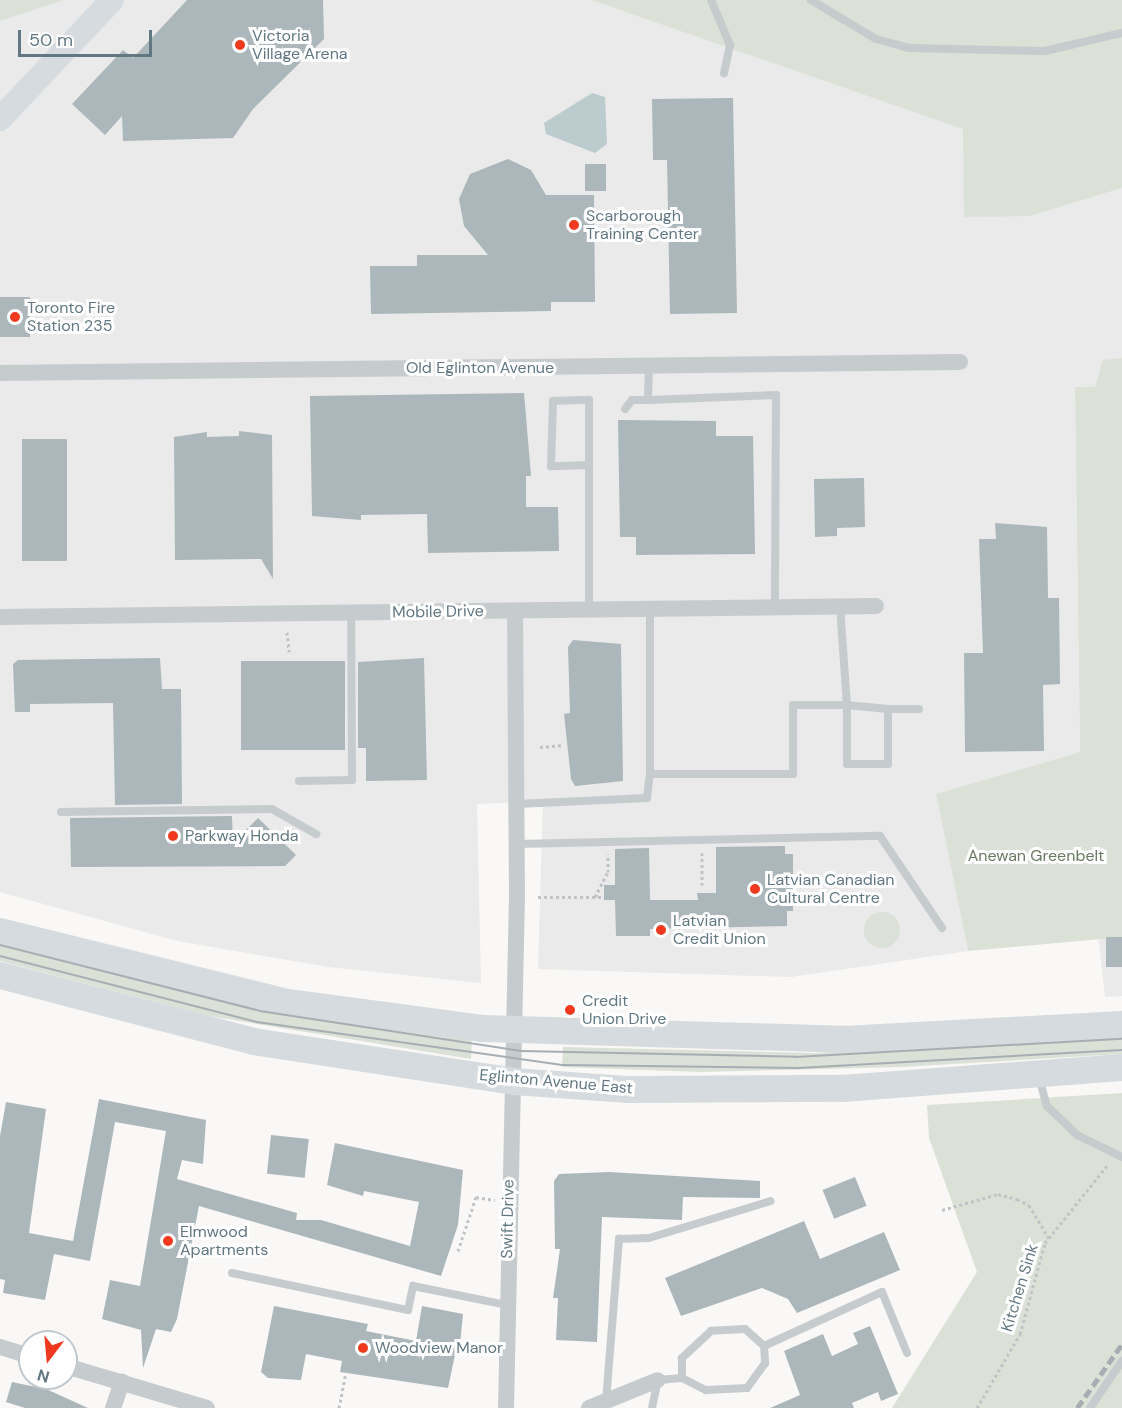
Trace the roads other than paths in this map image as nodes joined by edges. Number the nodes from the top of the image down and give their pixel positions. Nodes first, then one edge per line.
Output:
1 (112, 0) edge
2 (711, 0) edge
3 (811, 0) edge
4 (1122, 33) edge
5 (724, 73) dead end
6 (0, 119) edge
7 (960, 362) dead end
8 (649, 367) junction
9 (0, 373) edge
10 (648, 400) junction
11 (625, 409) dead end
12 (588, 465) junction
13 (840, 606) junction
14 (876, 606) dead end
15 (775, 608) junction
16 (650, 609) junction
17 (589, 610) junction
18 (515, 611) junction
19 (351, 613) junction
20 (0, 617) edge
21 (848, 705) junction
22 (888, 709) junction
23 (920, 709) dead end
24 (650, 774) junction
25 (299, 781) dead end
26 (517, 804) junction
27 (62, 812) dead end
28 (316, 834) dead end
29 (517, 844) junction
30 (942, 928) dead end
31 (0, 931) edge
32 (0, 975) edge
33 (1122, 1024) edge
34 (514, 1029) junction
35 (1122, 1067) edge
36 (1038, 1075) junction
37 (513, 1081) junction
38 (1119, 1159) edge
39 (771, 1201) dead end
40 (232, 1273) dead end
41 (506, 1305) junction
42 (764, 1346) junction
43 (0, 1347) edge
44 (18, 1352) edge
45 (907, 1353) dead end
46 (1122, 1361) edge
47 (78, 1369) edge
48 (682, 1378) junction
49 (658, 1380) junction
50 (122, 1382) junction
51 (606, 1401) junction
52 (113, 1408) edge
53 (207, 1408) edge
54 (506, 1408) edge
55 (589, 1408) edge
56 (652, 1408) edge
57 (1090, 1408) edge

1 - 6 street
2 - 5 lane
3 - 4 lane
7 - 8 street, Old Eglinton Avenue
8 - 9 street, Old Eglinton Avenue
8 - 10 lane
10 - 11 lane
10 - 15 lane
12 - 12 lane
12 - 17 lane
13 - 14 street, Mobile Drive
13 - 15 street, Mobile Drive
13 - 21 lane
15 - 16 street, Mobile Drive
16 - 17 street, Mobile Drive
16 - 24 lane
17 - 18 street, Mobile Drive
18 - 19 street, Mobile Drive
18 - 26 street
19 - 20 street, Mobile Drive
19 - 25 lane
21 - 22 lane
21 - 22 lane
21 - 24 lane
22 - 23 lane
24 - 26 lane
26 - 29 street
27 - 28 lane
29 - 30 lane
29 - 34 street
31 - 34 main road
32 - 37 main road, Eglinton Avenue East
33 - 34 main road
34 - 37 street, Swift Drive
35 - 36 main road, Eglinton Avenue East
36 - 37 main road, Eglinton Avenue East
36 - 38 lane
37 - 41 street, Swift Drive
39 - 51 lane
40 - 41 lane
41 - 54 street, Swift Drive
42 - 45 lane
42 - 48 lane
42 - 48 lane
43 - 44 street
46 - 57 lane
47 - 50 street
48 - 49 lane
49 - 51 street
49 - 56 lane
50 - 52 street
50 - 53 street
51 - 55 street

